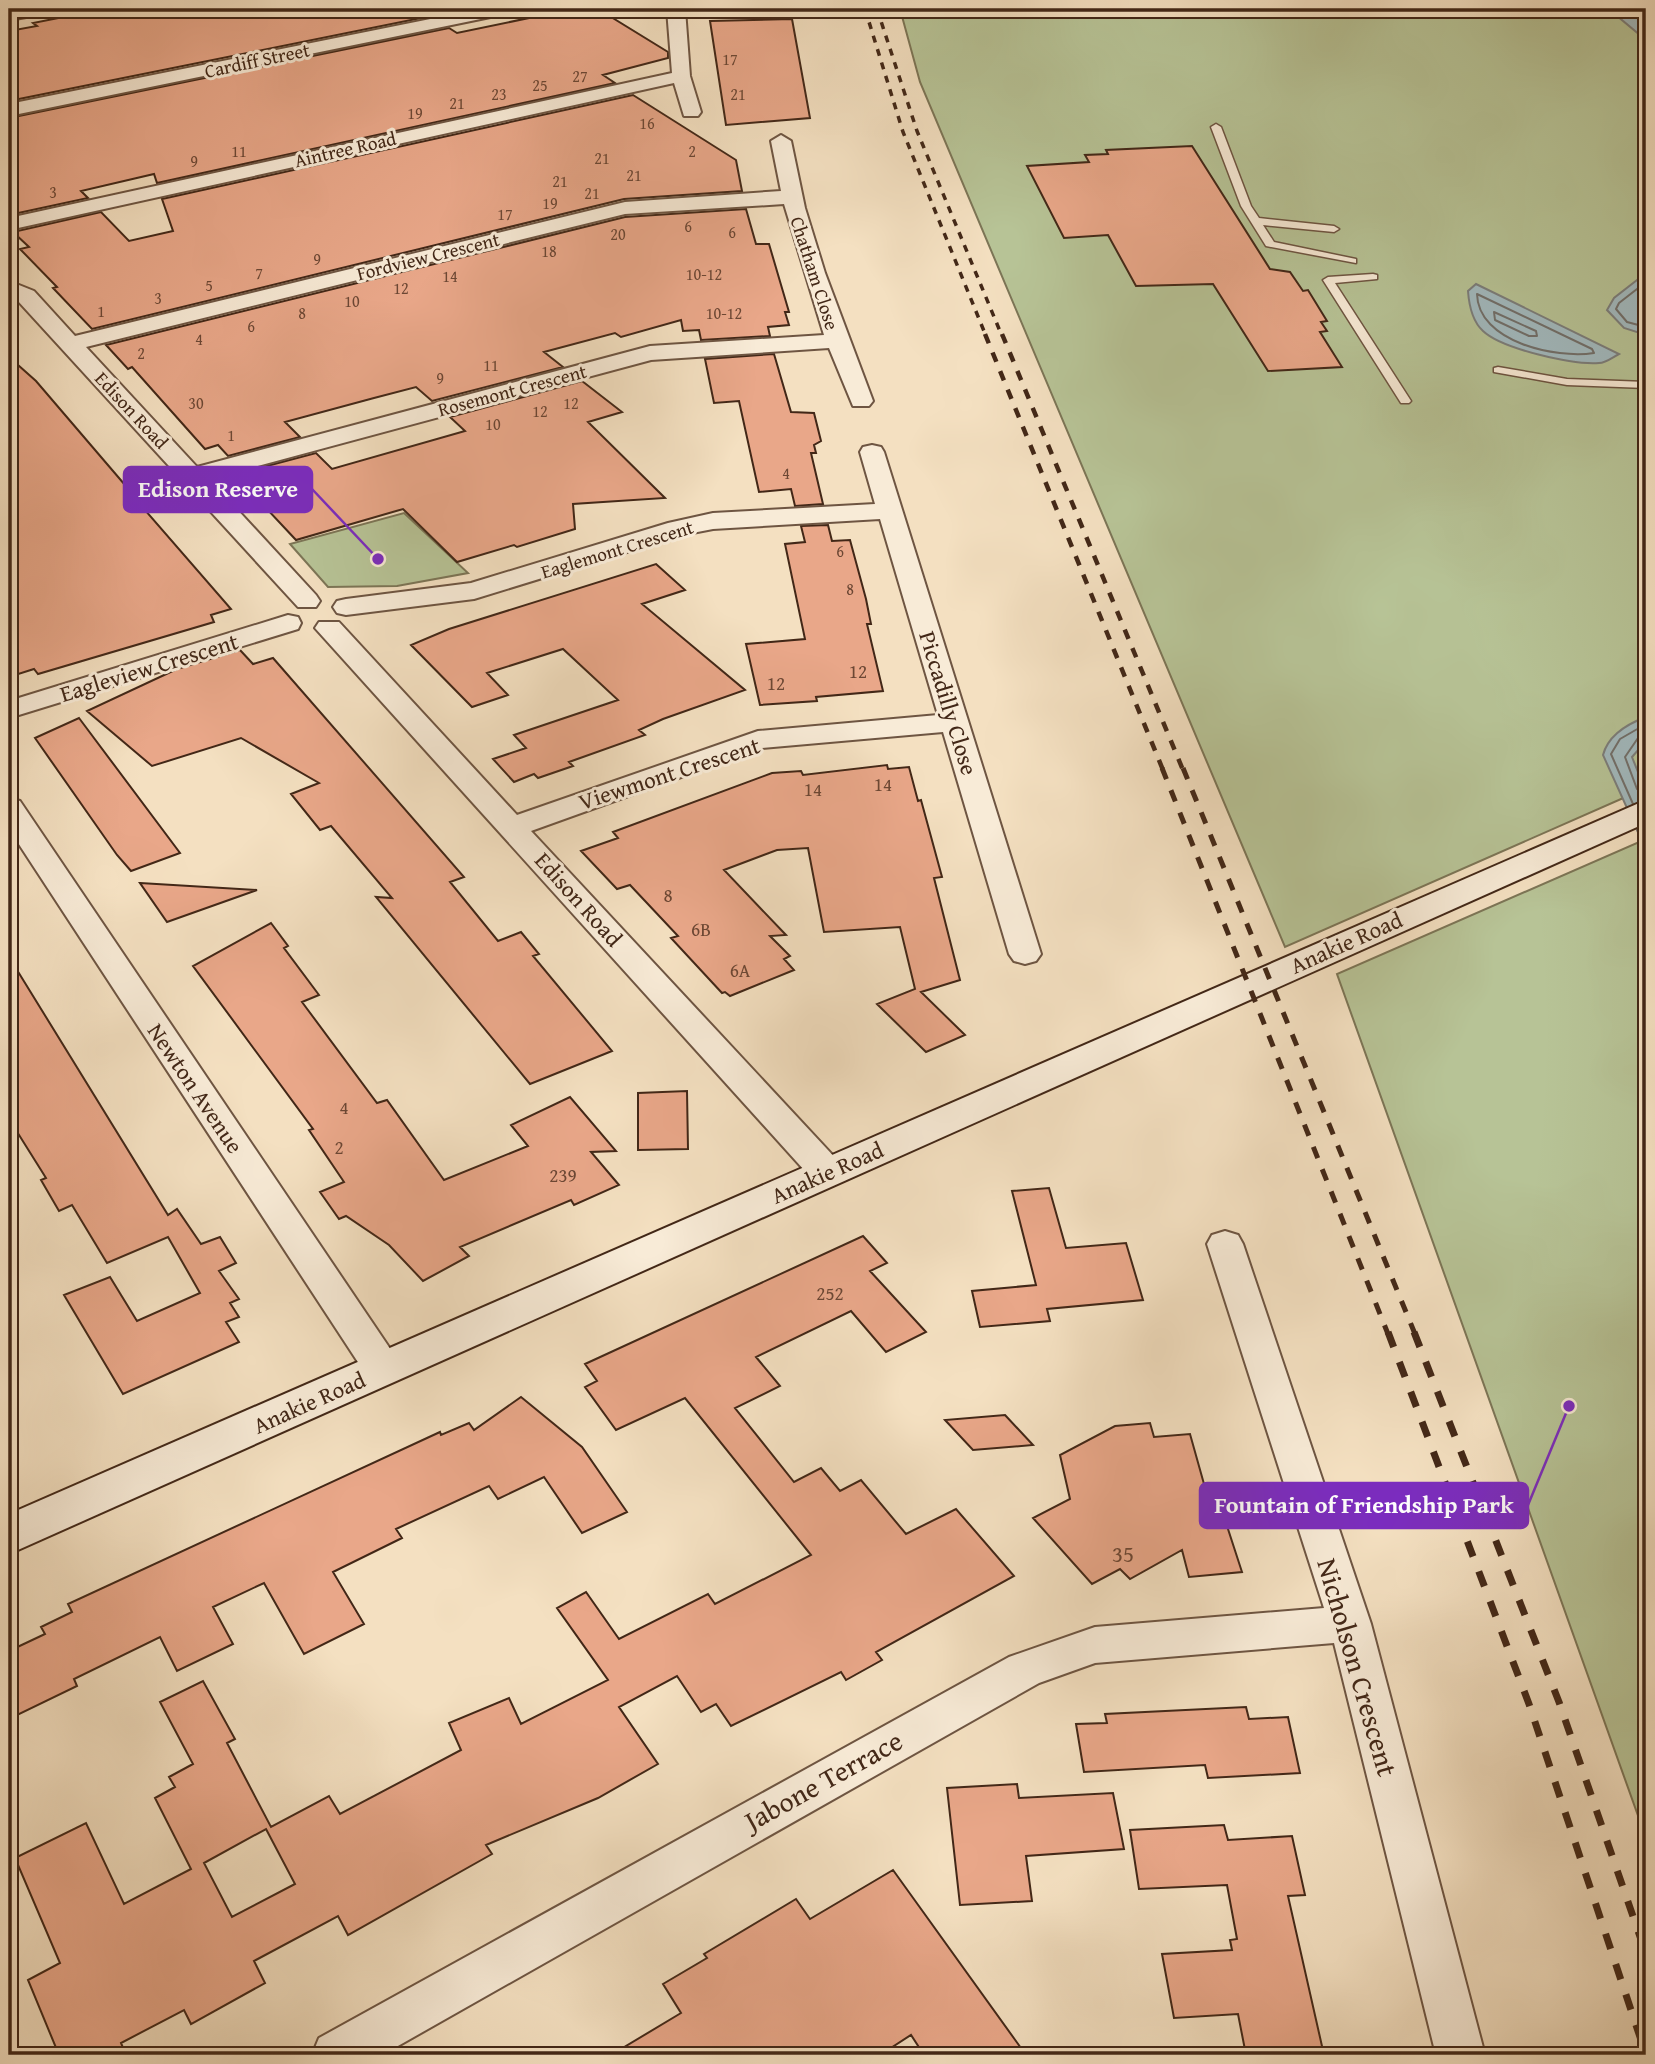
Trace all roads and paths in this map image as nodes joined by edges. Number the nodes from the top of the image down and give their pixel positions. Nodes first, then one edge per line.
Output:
1 (43, 9) edge
2 (505, 9) edge
3 (676, 9) edge
4 (9, 15) edge
5 (681, 76) junction
6 (9, 110) edge
7 (691, 112) dead end
8 (1216, 127) dead end
9 (781, 141) dead end
10 (790, 197) junction
11 (1256, 221) junction
12 (9, 224) edge
13 (1335, 229) dead end
14 (1352, 261) dead end
15 (1373, 277) dead end
16 (9, 288) edge
17 (837, 341) junction
18 (71, 344) junction
19 (1498, 370) dead end
20 (1646, 384) edge
21 (861, 401) dead end
22 (1405, 401) dead end
23 (872, 452) dead end
24 (193, 476) junction
25 (890, 511) junction
26 (307, 601) junction
27 (337, 618) junction
28 (288, 623) junction
29 (9, 710) edge
30 (955, 722) junction
31 (9, 807) edge
32 (1646, 810) edge
33 (513, 827) junction
34 (1025, 954) dead end
35 (827, 1172) junction
36 (1225, 1244) dead end
37 (383, 1369) junction
38 (9, 1535) edge
39 (1350, 1624) junction
40 (335, 2055) edge
41 (1461, 2055) edge

1 - 4 street
2 - 6 street, Cardiff Street
3 - 5 street
5 - 7 street
5 - 12 street, Aintree Road
8 - 11 lane
9 - 10 street, Chatham Close
10 - 17 street, Chatham Close
10 - 18 street, Fordview Crescent
11 - 13 lane
11 - 14 lane
15 - 22 lane
16 - 18 street, Edison Road
17 - 21 street, Chatham Close
17 - 24 street, Rosemont Crescent
18 - 24 street, Edison Road
19 - 20 lane
23 - 25 street, Piccadilly Close
24 - 26 street, Edison Road
25 - 27 street, Eaglemont Crescent
25 - 30 street, Piccadilly Close
26 - 27 street
26 - 28 street
27 - 28 street
27 - 33 street, Edison Road
28 - 29 street, Eagleview Crescent
30 - 33 street, Viewmont Crescent
30 - 34 street, Piccadilly Close
31 - 37 street, Newton Avenue
32 - 35 main road, Anakie Road
33 - 35 street, Edison Road
35 - 37 main road, Anakie Road
36 - 39 street, Nicholson Crescent
37 - 38 main road, Anakie Road
39 - 40 street, Jabone Terrace
39 - 41 street, Nicholson Crescent

